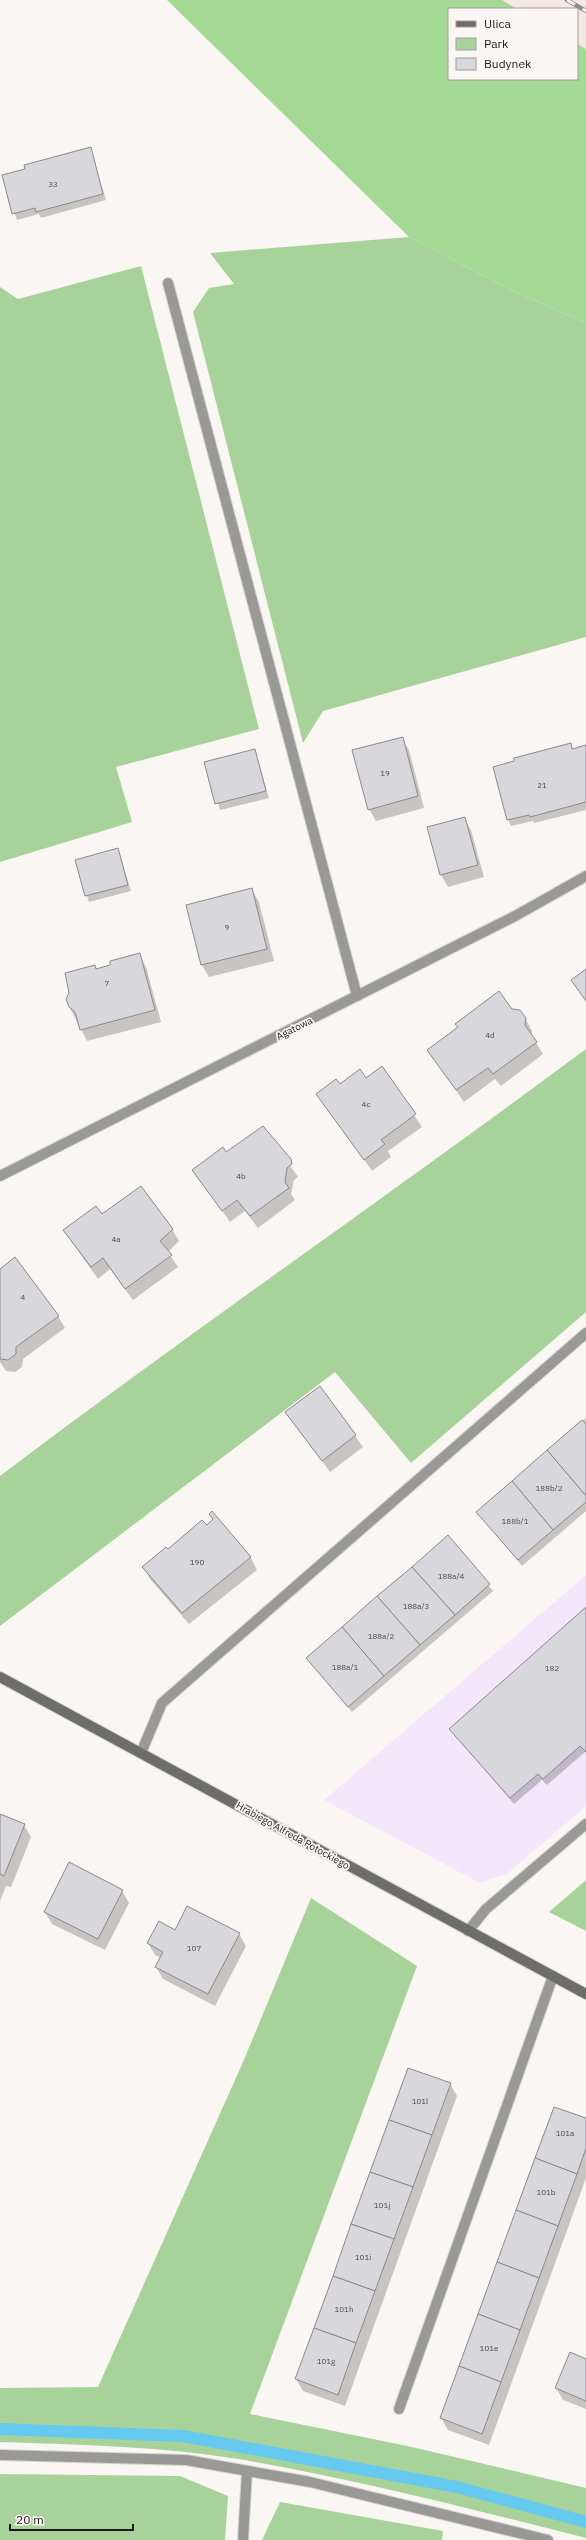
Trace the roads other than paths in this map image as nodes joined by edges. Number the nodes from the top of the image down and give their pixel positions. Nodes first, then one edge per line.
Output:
1 (168, 283) dead end
2 (586, 876) edge
3 (357, 996) junction
4 (0, 1176) edge
5 (586, 1333) edge
6 (0, 1677) edge
7 (141, 1753) junction
8 (586, 1824) edge
9 (468, 1931) junction
10 (553, 1976) junction
11 (586, 1994) edge
12 (399, 2409) dead end
13 (0, 2454) edge
14 (247, 2471) junction
15 (243, 2540) edge
16 (548, 2540) edge

1 - 3 street
2 - 3 street, Agatowa
3 - 4 street, Agatowa
5 - 7 street
6 - 7 street, Hrabiego Alfreda Potockiego
7 - 9 street, Hrabiego Alfreda Potockiego
8 - 9 street
9 - 10 street, Hrabiego Alfreda Potockiego
10 - 11 street, Hrabiego Alfreda Potockiego
10 - 12 street
13 - 14 street
14 - 15 street
14 - 16 street

